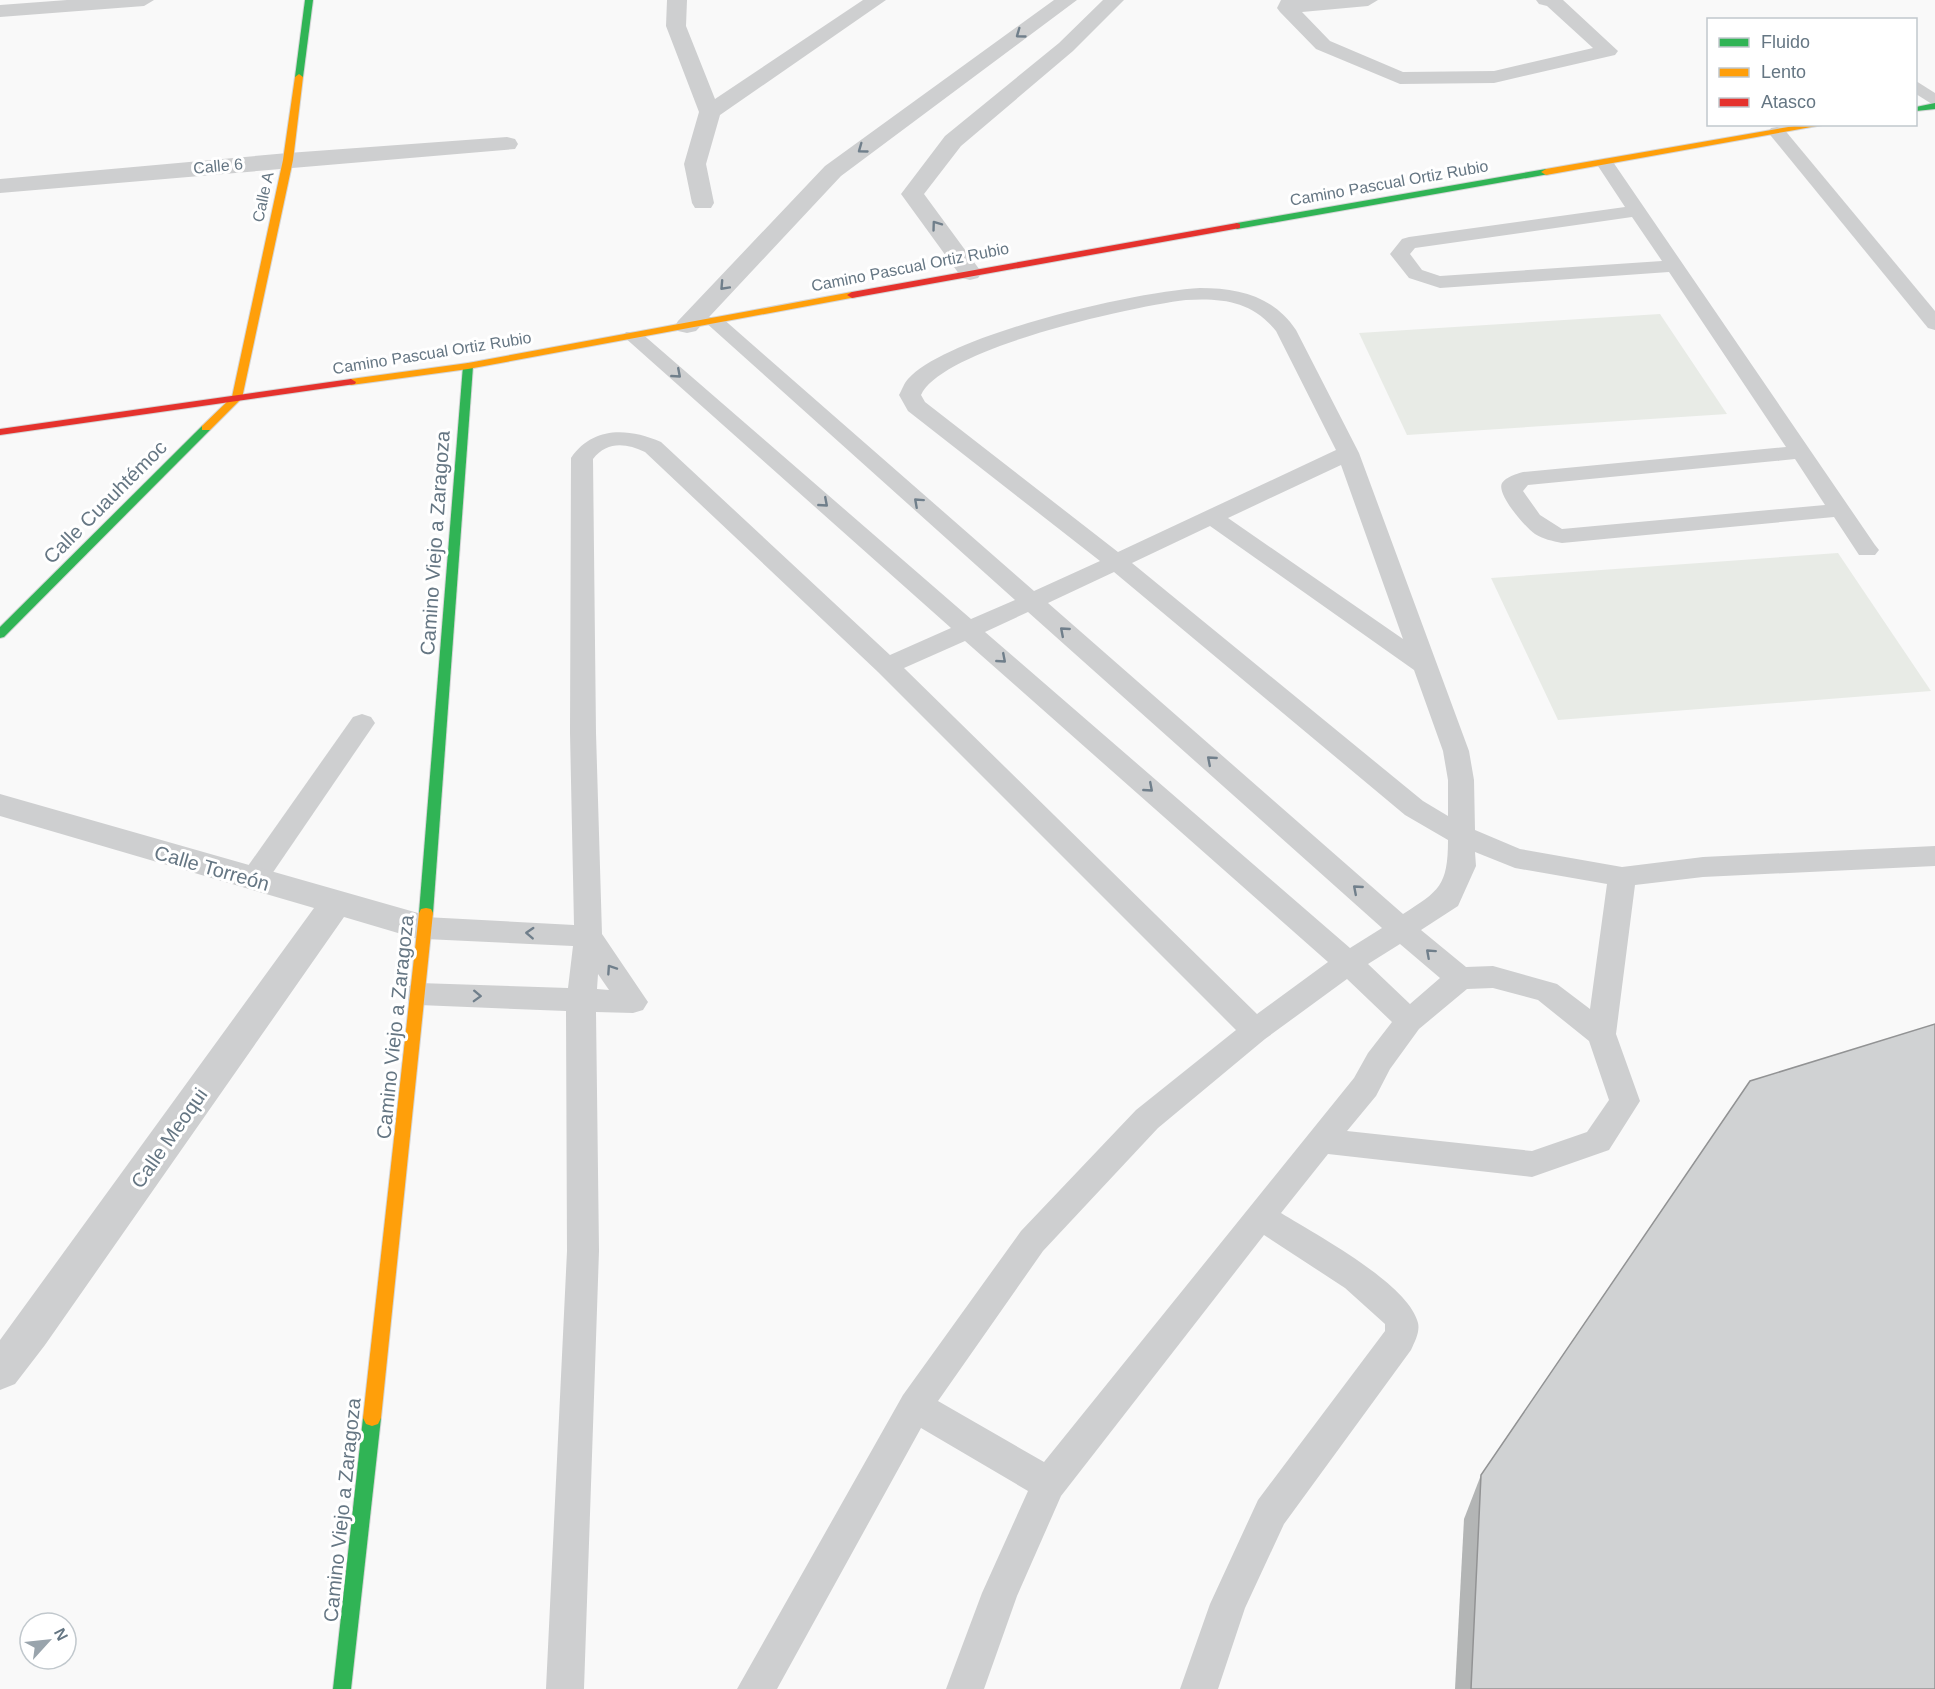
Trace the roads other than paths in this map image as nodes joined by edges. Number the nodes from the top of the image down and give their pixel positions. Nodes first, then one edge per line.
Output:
1 (144, 0) edge
2 (309, 0) edge
3 (677, 0) edge
4 (876, 0) edge
5 (1067, 0) edge
6 (1114, 0) edge
7 (1368, 0) edge
8 (1546, 0) edge
9 (1289, 4) edge
10 (0, 11) edge
11 (1917, 87) edge
12 (1935, 101) edge
13 (1935, 106) edge
14 (1917, 109) edge
15 (710, 112) junction
16 (1812, 126) edge
17 (1777, 132) junction
18 (507, 144) dead end
19 (288, 160) junction
20 (1605, 163) junction
21 (0, 186) edge
22 (703, 203) dead end
23 (1638, 211) junction
24 (1675, 266) junction
25 (970, 273) junction
26 (714, 321) junction
27 (1935, 324) edge
28 (687, 326) junction
29 (633, 336) junction
30 (468, 366) junction
31 (237, 398) junction
32 (0, 432) edge
33 (1801, 452) junction
34 (1348, 453) junction
35 (1840, 510) junction
36 (1212, 517) junction
37 (1868, 550) dead end
38 (1116, 562) junction
39 (1031, 602) junction
40 (969, 630) junction
41 (0, 634) edge
42 (887, 666) junction
43 (1425, 666) junction
44 (362, 723) dead end
45 (0, 805) edge
46 (1460, 835) junction
47 (1935, 856) edge
48 (1622, 877) junction
49 (253, 880) junction
50 (336, 903) junction
51 (1401, 927) junction
52 (425, 928) junction
53 (588, 936) junction
54 (1348, 963) junction
55 (1460, 978) junction
56 (418, 994) junction
57 (581, 1001) junction
58 (1409, 1021) junction
59 (1255, 1031) junction
60 (1601, 1034) junction
61 (1322, 1141) junction
62 (1260, 1216) junction
63 (0, 1371) edge
64 (915, 1406) junction
65 (1049, 1484) junction
66 (342, 1689) edge
67 (565, 1689) edge
68 (756, 1689) edge
69 (965, 1689) edge
70 (1199, 1689) edge

1 - 10 street
2 - 19 street, Calle A
3 - 15 street
4 - 15 street
5 -> 28 street
25 -> 6 street
7 - 9 street
8 - 9 street
11 - 12 lane
13 - 14 street
15 - 22 street
16 - 17 street, Camino Pascual Ortiz Rubio
17 - 20 street, Camino Pascual Ortiz Rubio
17 - 27 lane
18 - 19 street, Calle 6
19 - 21 street, Calle 6
19 - 31 street, Calle A
20 - 23 lane
20 - 25 street, Camino Pascual Ortiz Rubio
23 - 24 lane
23 - 24 lane
24 - 33 lane
25 - 26 street, Camino Pascual Ortiz Rubio
26 - 28 street, Camino Pascual Ortiz Rubio
39 -> 26 lane
28 - 29 street, Camino Pascual Ortiz Rubio
29 - 30 street, Camino Pascual Ortiz Rubio
29 -> 40 lane
30 - 31 street, Camino Pascual Ortiz Rubio
30 - 52 street, Camino Viejo a Zaragoza
31 - 32 street, Camino Pascual Ortiz Rubio
31 - 41 street, Calle Cuauhtémoc
33 - 35 lane
33 - 35 lane
34 - 36 lane
34 - 38 lane
34 - 43 lane
35 - 37 lane
36 - 38 lane
36 - 43 lane
38 - 39 lane
38 - 46 lane
39 - 40 lane
51 -> 39 lane
40 - 42 lane
40 -> 54 lane
42 - 53 lane
42 - 59 lane
43 - 46 lane
44 - 49 lane
45 - 49 street, Calle Torreón
46 - 48 lane
46 - 51 lane
47 - 48 lane
48 - 60 lane
49 - 50 street, Calle Torreón
50 - 52 street, Calle Torreón
50 - 63 street, Calle Meoqui
51 - 54 lane
55 -> 51 lane
53 -> 52 lane
52 - 56 street, Camino Viejo a Zaragoza
53 - 57 lane
57 -> 53 lane
54 - 58 lane
54 - 59 lane
55 - 58 lane
55 - 60 lane
56 -> 57 lane
56 - 66 street, Camino Viejo a Zaragoza
57 - 67 lane
58 - 61 lane
59 - 64 lane
60 - 61 lane
61 - 62 lane
62 - 65 lane
62 - 70 lane
64 - 65 lane
64 - 68 lane
65 - 69 lane

